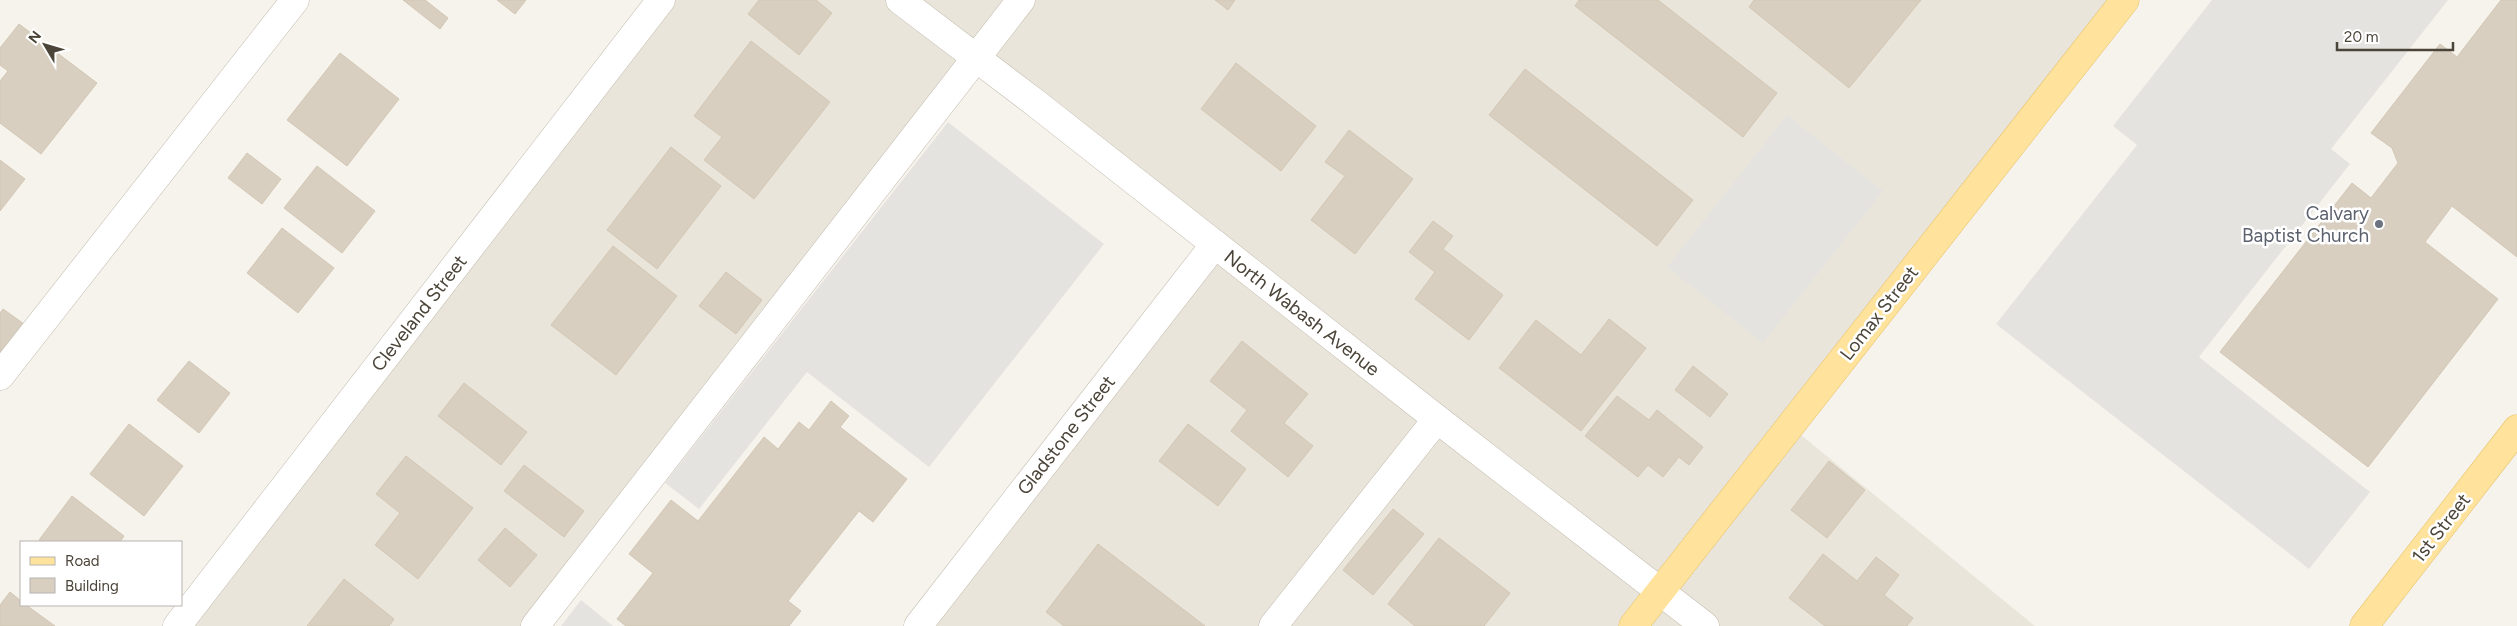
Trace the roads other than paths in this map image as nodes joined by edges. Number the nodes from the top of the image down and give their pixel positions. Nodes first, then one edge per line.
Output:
1 (296, 0) edge
2 (661, 0) edge
3 (900, 0) edge
4 (1021, 0) edge
5 (2125, 0) edge
6 (976, 57) junction
7 (1215, 244) junction
8 (0, 376) edge
9 (1437, 419) junction
10 (2517, 429) edge
11 (1660, 590) junction
12 (177, 626) edge
13 (535, 626) edge
14 (918, 626) edge
15 (1273, 626) edge
16 (1633, 626) edge
17 (1704, 626) edge
18 (2364, 626) edge

1 - 8 street
2 - 12 street, Cleveland Street
3 - 6 street, North Wabash Avenue
4 - 6 street
5 - 11 main road, Lomax Street
6 - 7 street, North Wabash Avenue
6 - 13 street
7 - 9 street, North Wabash Avenue
7 - 14 street, Gladstone Street
9 - 11 street, North Wabash Avenue
9 - 15 street
10 - 18 main road, 1st Street
11 - 16 main road, Lomax Street
11 - 17 street, North Wabash Avenue

